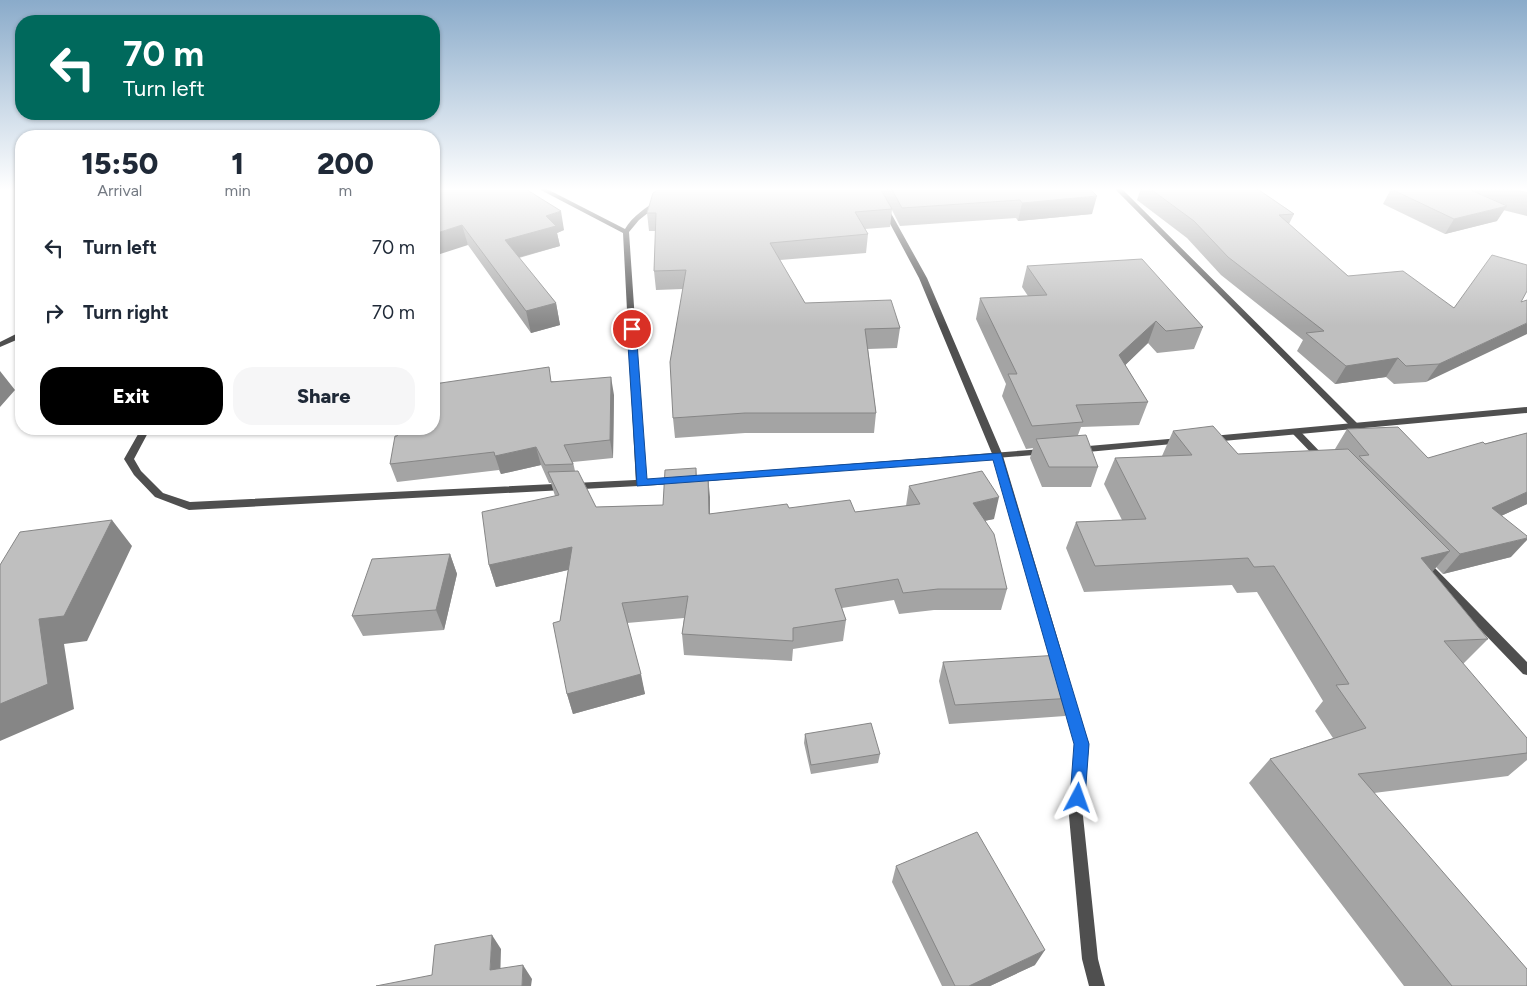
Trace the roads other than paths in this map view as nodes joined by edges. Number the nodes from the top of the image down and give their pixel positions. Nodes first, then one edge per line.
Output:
1 (626, 234) edge
2 (899, 234) edge
3 (1163, 234) edge
4 (15, 338) edge
5 (0, 345) edge
6 (1527, 410) edge
7 (1355, 426) junction
8 (1296, 432) junction
9 (142, 435) edge
10 (1206, 439) edge
11 (1186, 441) edge
12 (998, 456) junction
13 (1330, 467) edge
14 (641, 484) junction
15 (1418, 558) edge
16 (1527, 670) edge
17 (1097, 986) edge

1 - 14 street
2 - 12 street
3 - 7 street
4 - 5 street
6 - 7 street
7 - 8 street
8 - 10 street
8 - 13 street
9 - 14 street
11 - 12 street
12 - 14 street
12 - 17 street
15 - 16 street

